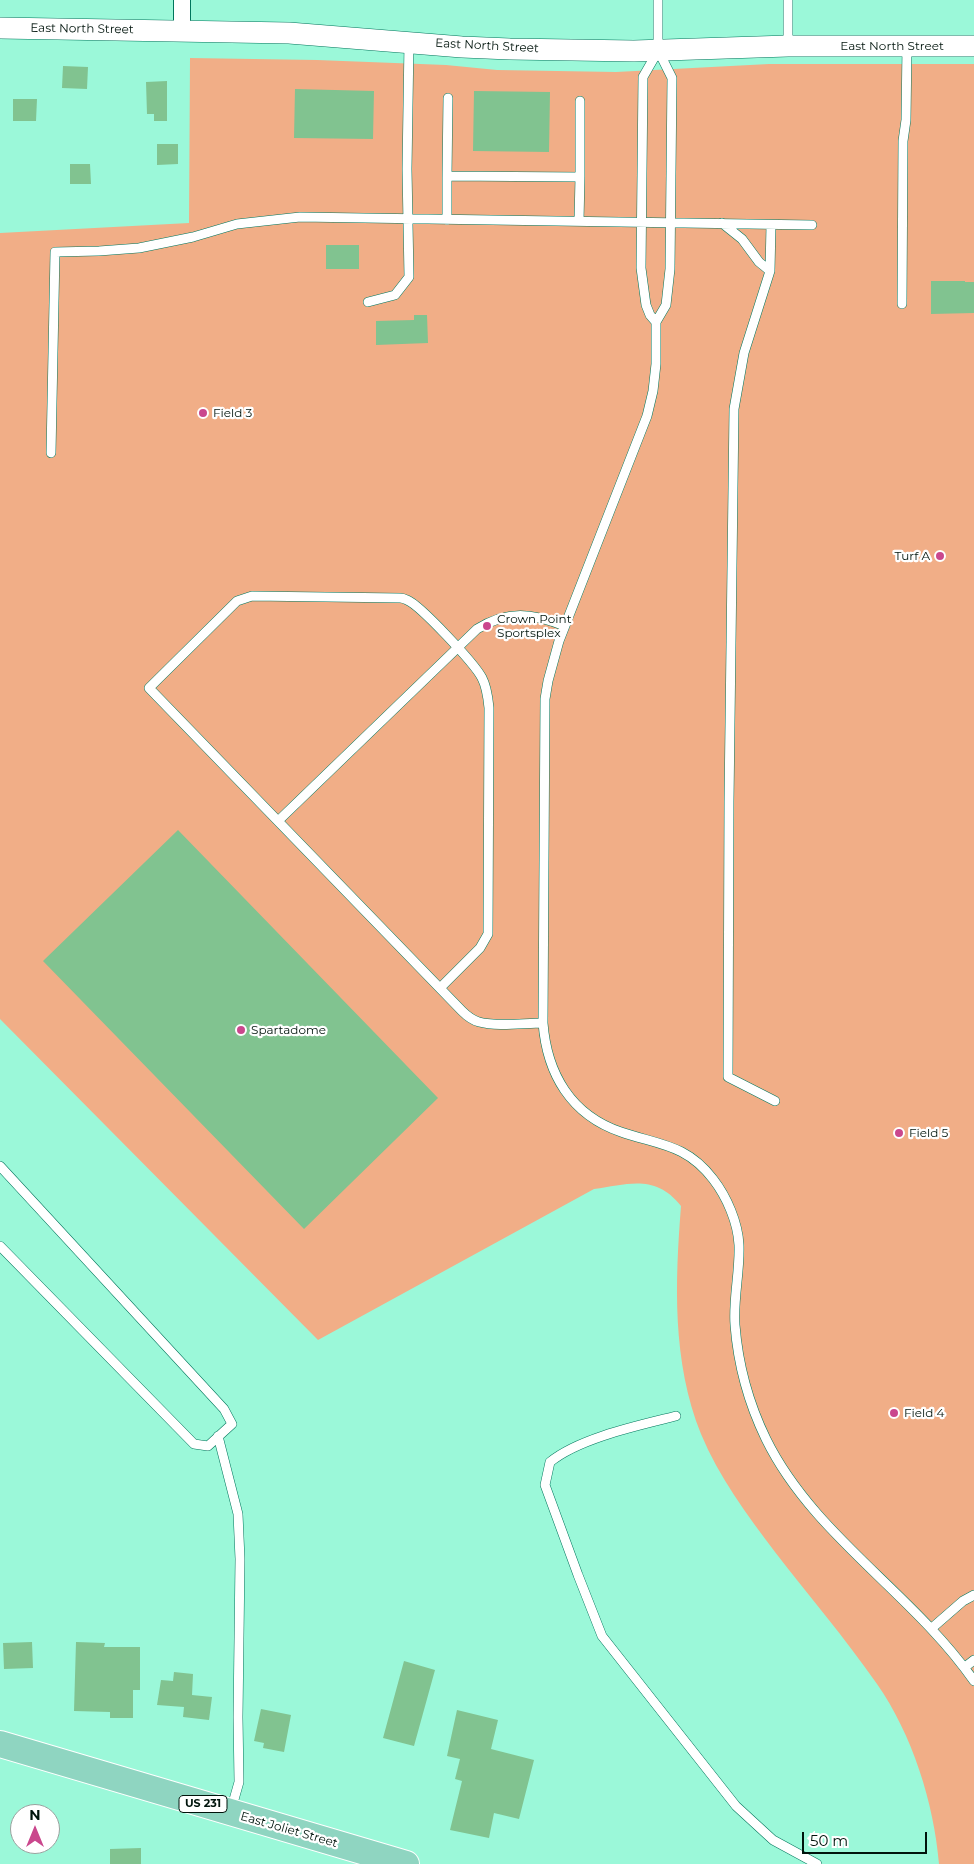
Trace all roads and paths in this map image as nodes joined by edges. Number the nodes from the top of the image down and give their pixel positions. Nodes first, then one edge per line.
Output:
1 (182, 0) edge
2 (658, 0) edge
3 (788, 0) edge
4 (0, 28) edge
5 (182, 30) junction
6 (409, 42) junction
7 (788, 46) junction
8 (907, 46) junction
9 (974, 46) edge
10 (658, 50) junction
11 (448, 98) dead end
12 (580, 101) dead end
13 (447, 176) junction
14 (580, 177) junction
15 (407, 219) junction
16 (447, 220) junction
17 (579, 221) junction
18 (642, 222) junction
19 (670, 222) junction
20 (721, 223) junction
21 (771, 224) junction
22 (812, 224) dead end
23 (770, 271) junction
24 (368, 302) dead end
25 (902, 304) dead end
26 (656, 322) junction
27 (51, 453) dead end
28 (564, 626) junction
29 (457, 648) junction
30 (278, 821) junction
31 (440, 988) junction
32 (543, 1023) junction
33 (775, 1101) dead end
34 (0, 1166) edge
35 (0, 1246) edge
36 (676, 1416) dead end
37 (218, 1436) junction
38 (974, 1595) edge
39 (932, 1628) junction
40 (974, 1660) edge
41 (964, 1668) junction
42 (974, 1681) edge
43 (0, 1744) edge
44 (230, 1812) junction
45 (406, 1864) edge
46 (817, 1864) edge

1 - 5 street
2 - 10 lane
3 - 7 lane
4 - 5 street, East North Street
5 - 6 street, East North Street
6 - 10 street, East North Street
6 - 15 lane
7 - 8 street, East North Street
7 - 10 street, East North Street
8 - 9 street, East North Street
8 - 25 lane
10 - 18 lane
10 - 19 lane
11 - 13 lane
12 - 14 lane
13 - 14 lane
13 - 16 lane
14 - 17 lane
15 - 16 lane
15 - 24 lane
15 - 27 lane
16 - 17 lane
17 - 18 lane
18 - 19 lane
18 - 26 lane
19 - 20 lane
19 - 26 lane
20 - 21 lane
20 - 23 lane
21 - 22 lane
21 - 23 lane
23 - 33 lane
26 - 28 lane
28 - 29 lane
28 - 32 lane
29 - 30 lane
29 - 30 lane
29 - 31 lane
30 - 31 lane
31 - 32 lane
32 - 39 lane
34 - 37 lane
35 - 37 lane
36 - 46 lane
37 - 44 lane
38 - 39 lane
39 - 41 lane
40 - 41 lane
41 - 42 lane
43 - 44 main road, East Joliet Street / US 231
44 - 45 main road, East Joliet Street / US 231

